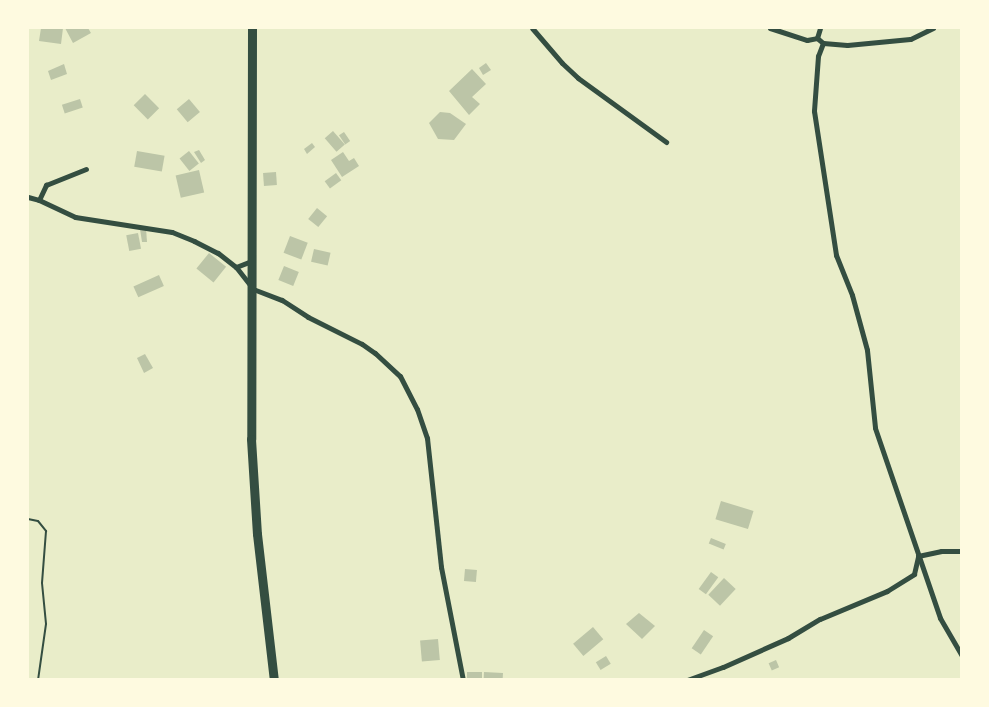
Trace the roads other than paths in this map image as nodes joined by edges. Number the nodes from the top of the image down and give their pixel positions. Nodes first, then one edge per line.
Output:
1 (252, 28) edge
2 (532, 28) edge
3 (770, 28) edge
4 (820, 28) edge
5 (934, 28) edge
6 (818, 38) junction
7 (823, 44) junction
8 (666, 142) dead end
9 (86, 169) dead end
10 (28, 197) edge
11 (39, 200) junction
12 (252, 260) junction
13 (236, 267) junction
14 (253, 289) junction
15 (962, 551) edge
16 (918, 556) junction
17 (962, 656) edge
18 (274, 680) edge
19 (463, 680) edge
20 (687, 680) edge

1 - 12 main road
2 - 8 street
3 - 6 street
4 - 6 street
5 - 7 street
6 - 7 street
7 - 16 street
9 - 11 street
10 - 11 street
11 - 13 street
12 - 13 street
12 - 14 main road
13 - 14 street
14 - 18 main road
14 - 19 street
15 - 16 street
16 - 17 street
16 - 20 street

